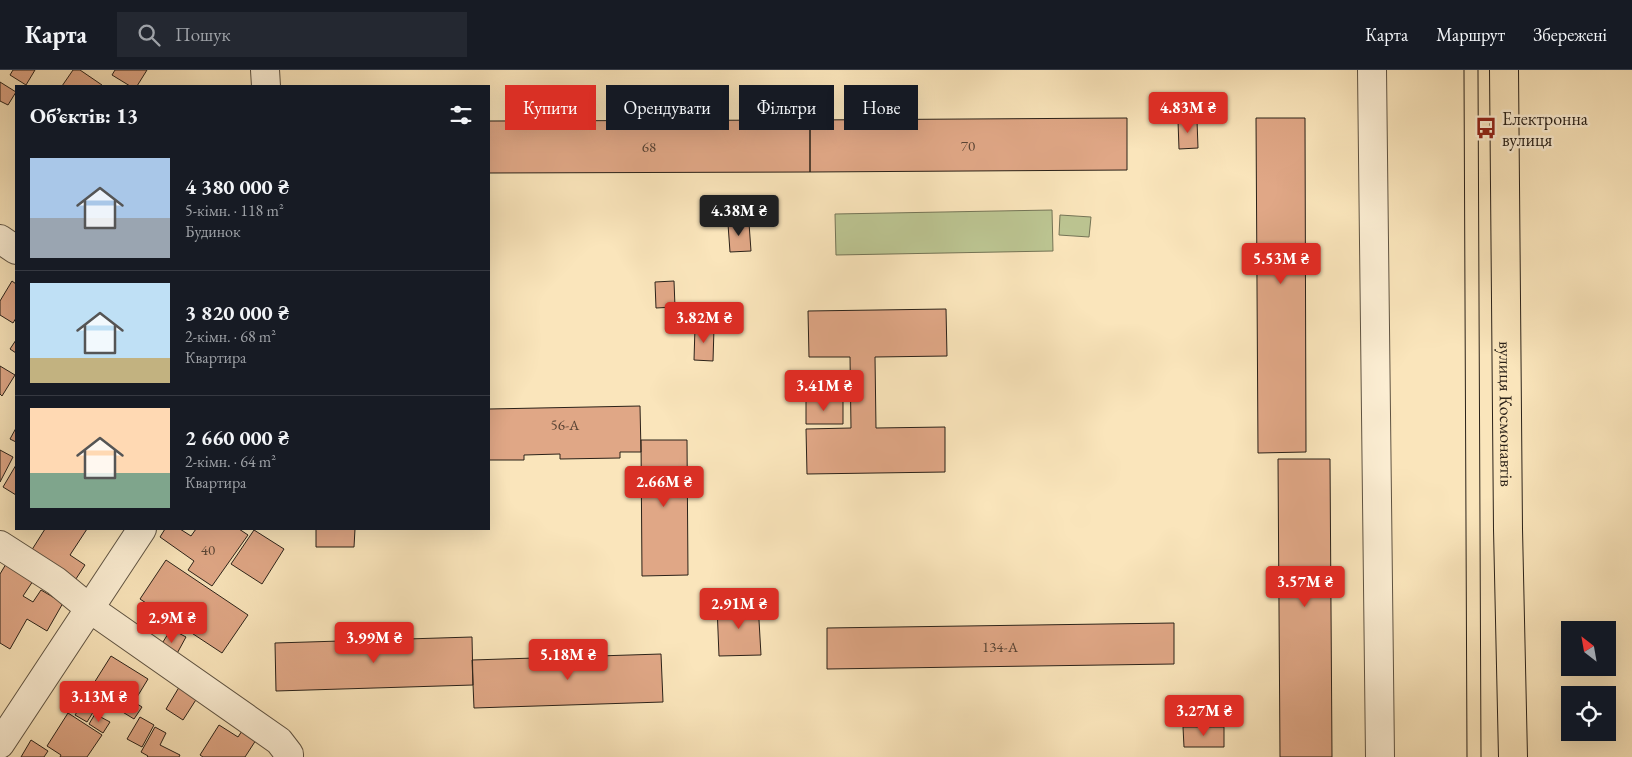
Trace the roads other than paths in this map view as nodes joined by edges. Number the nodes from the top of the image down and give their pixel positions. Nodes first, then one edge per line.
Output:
1 (265, 70) edge
2 (1372, 70) edge
3 (1504, 70) edge
4 (266, 85) edge
5 (0, 239) edge
6 (15, 249) edge
7 (141, 530) edge
8 (0, 545) edge
9 (89, 608) junction
10 (0, 744) edge
11 (290, 757) edge
12 (1380, 757) edge
13 (1513, 757) edge

1 - 4 street
2 - 12 street
3 - 13 main road, вулиця Космонавтів
5 - 6 street
7 - 9 street
8 - 9 street
9 - 10 street
9 - 11 street

